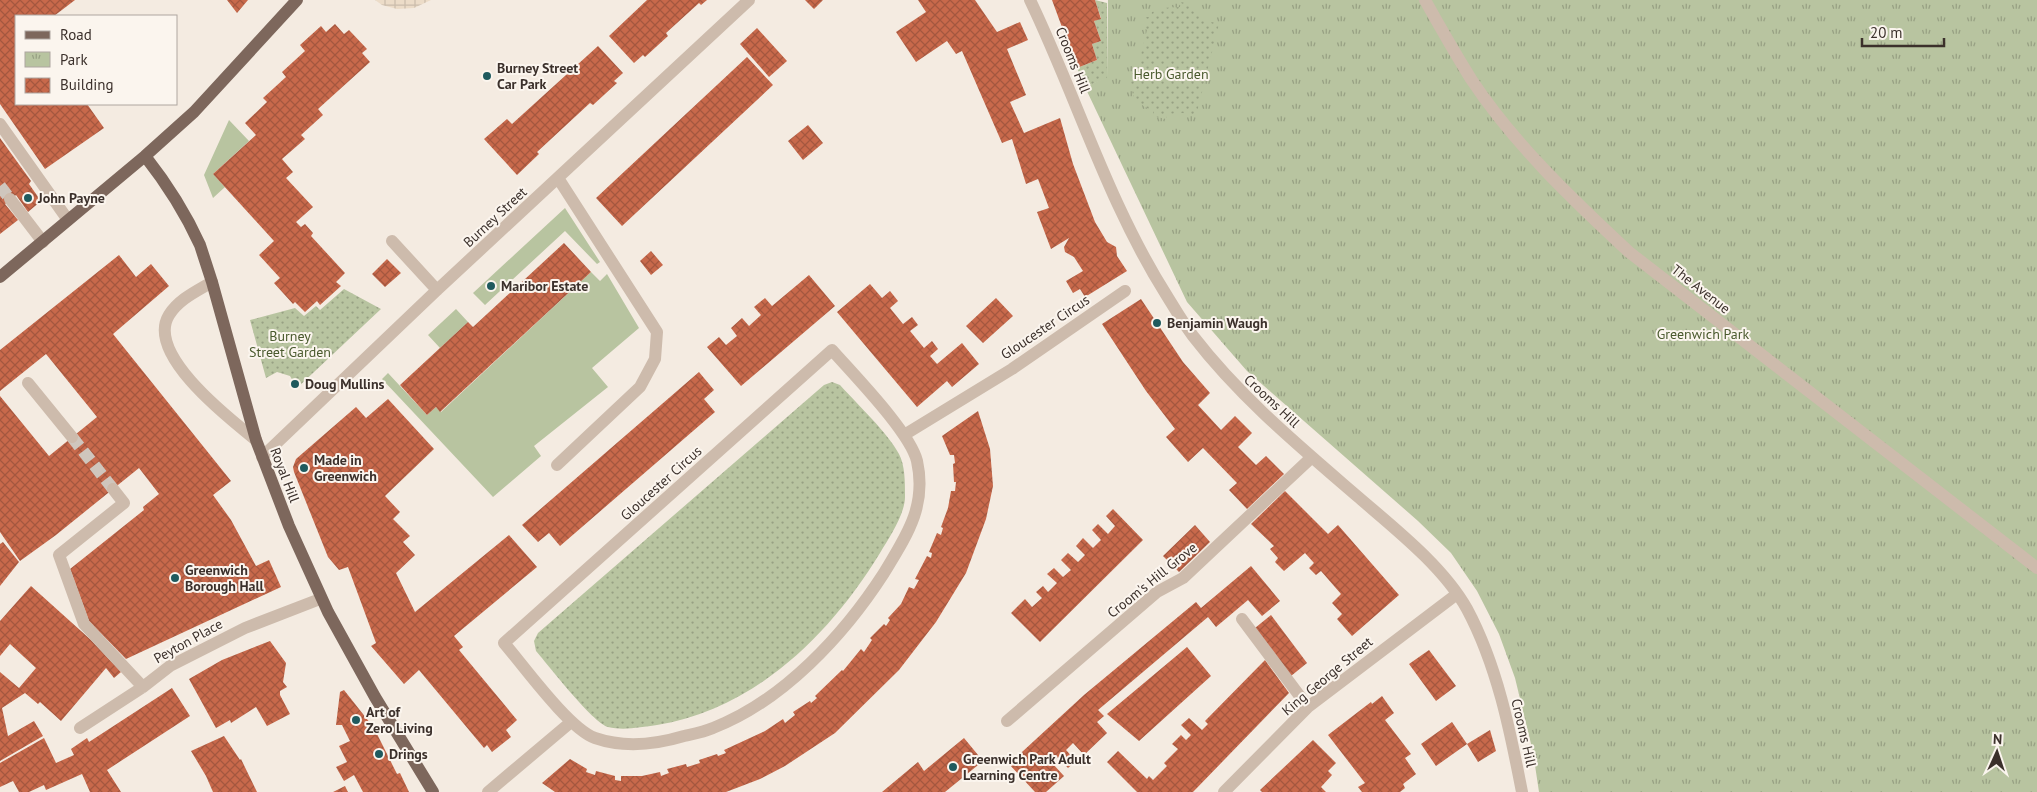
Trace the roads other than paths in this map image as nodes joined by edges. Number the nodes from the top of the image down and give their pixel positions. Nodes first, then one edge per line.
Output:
1 (297, 0) edge
2 (750, 0) edge
3 (1030, 0) edge
4 (1425, 0) edge
5 (0, 124) edge
6 (145, 156) junction
7 (558, 178) junction
8 (10, 199) tunnel mouth
9 (68, 220) junction
10 (392, 241) dead end
11 (43, 242) junction
12 (0, 277) edge
13 (212, 282) junction
14 (438, 290) junction
15 (1125, 291) dead end
16 (28, 383) dead end
17 (904, 435) junction
18 (72, 437) tunnel mouth
19 (256, 440) junction
20 (262, 457) junction
21 (1312, 457) junction
22 (557, 465) dead end
23 (113, 489) tunnel mouth
24 (2037, 568) edge
25 (1457, 594) junction
26 (320, 598) junction
27 (1242, 619) dead end
28 (143, 687) junction
29 (1308, 707) junction
30 (1007, 721) dead end
31 (571, 722) junction
32 (80, 728) dead end
33 (433, 792) edge
34 (488, 792) edge
35 (1224, 792) edge
36 (1522, 792) edge

1 - 6 main road
2 - 7 street, Burney Street
3 - 21 street, Crooms Hill
4 - 24 street, The Avenue
5 - 9 street
6 - 9 main road
6 - 13 main road, Royal Hill
7 - 14 street, Burney Street
7 - 22 street
8 - 11 street
9 - 11 main road
10 - 14 street
11 - 12 main road
13 - 19 main road, Royal Hill
13 - 19 street
14 - 20 street, Burney Street
15 - 17 street, Gloucester Circus
16 - 18 street
17 - 31 street, Gloucester Circus
17 - 31 street, Gloucester Circus
19 - 20 main road, Royal Hill
20 - 26 main road, Royal Hill
21 - 25 street, Crooms Hill
21 - 30 street, Croom's Hill Grove
23 - 28 street
25 - 29 street, King George Street
25 - 36 street, Crooms Hill
26 - 28 street, Peyton Place
26 - 33 main road, Royal Hill
27 - 29 street
28 - 32 street, Peyton Place
29 - 35 street, King George Street
31 - 34 street

